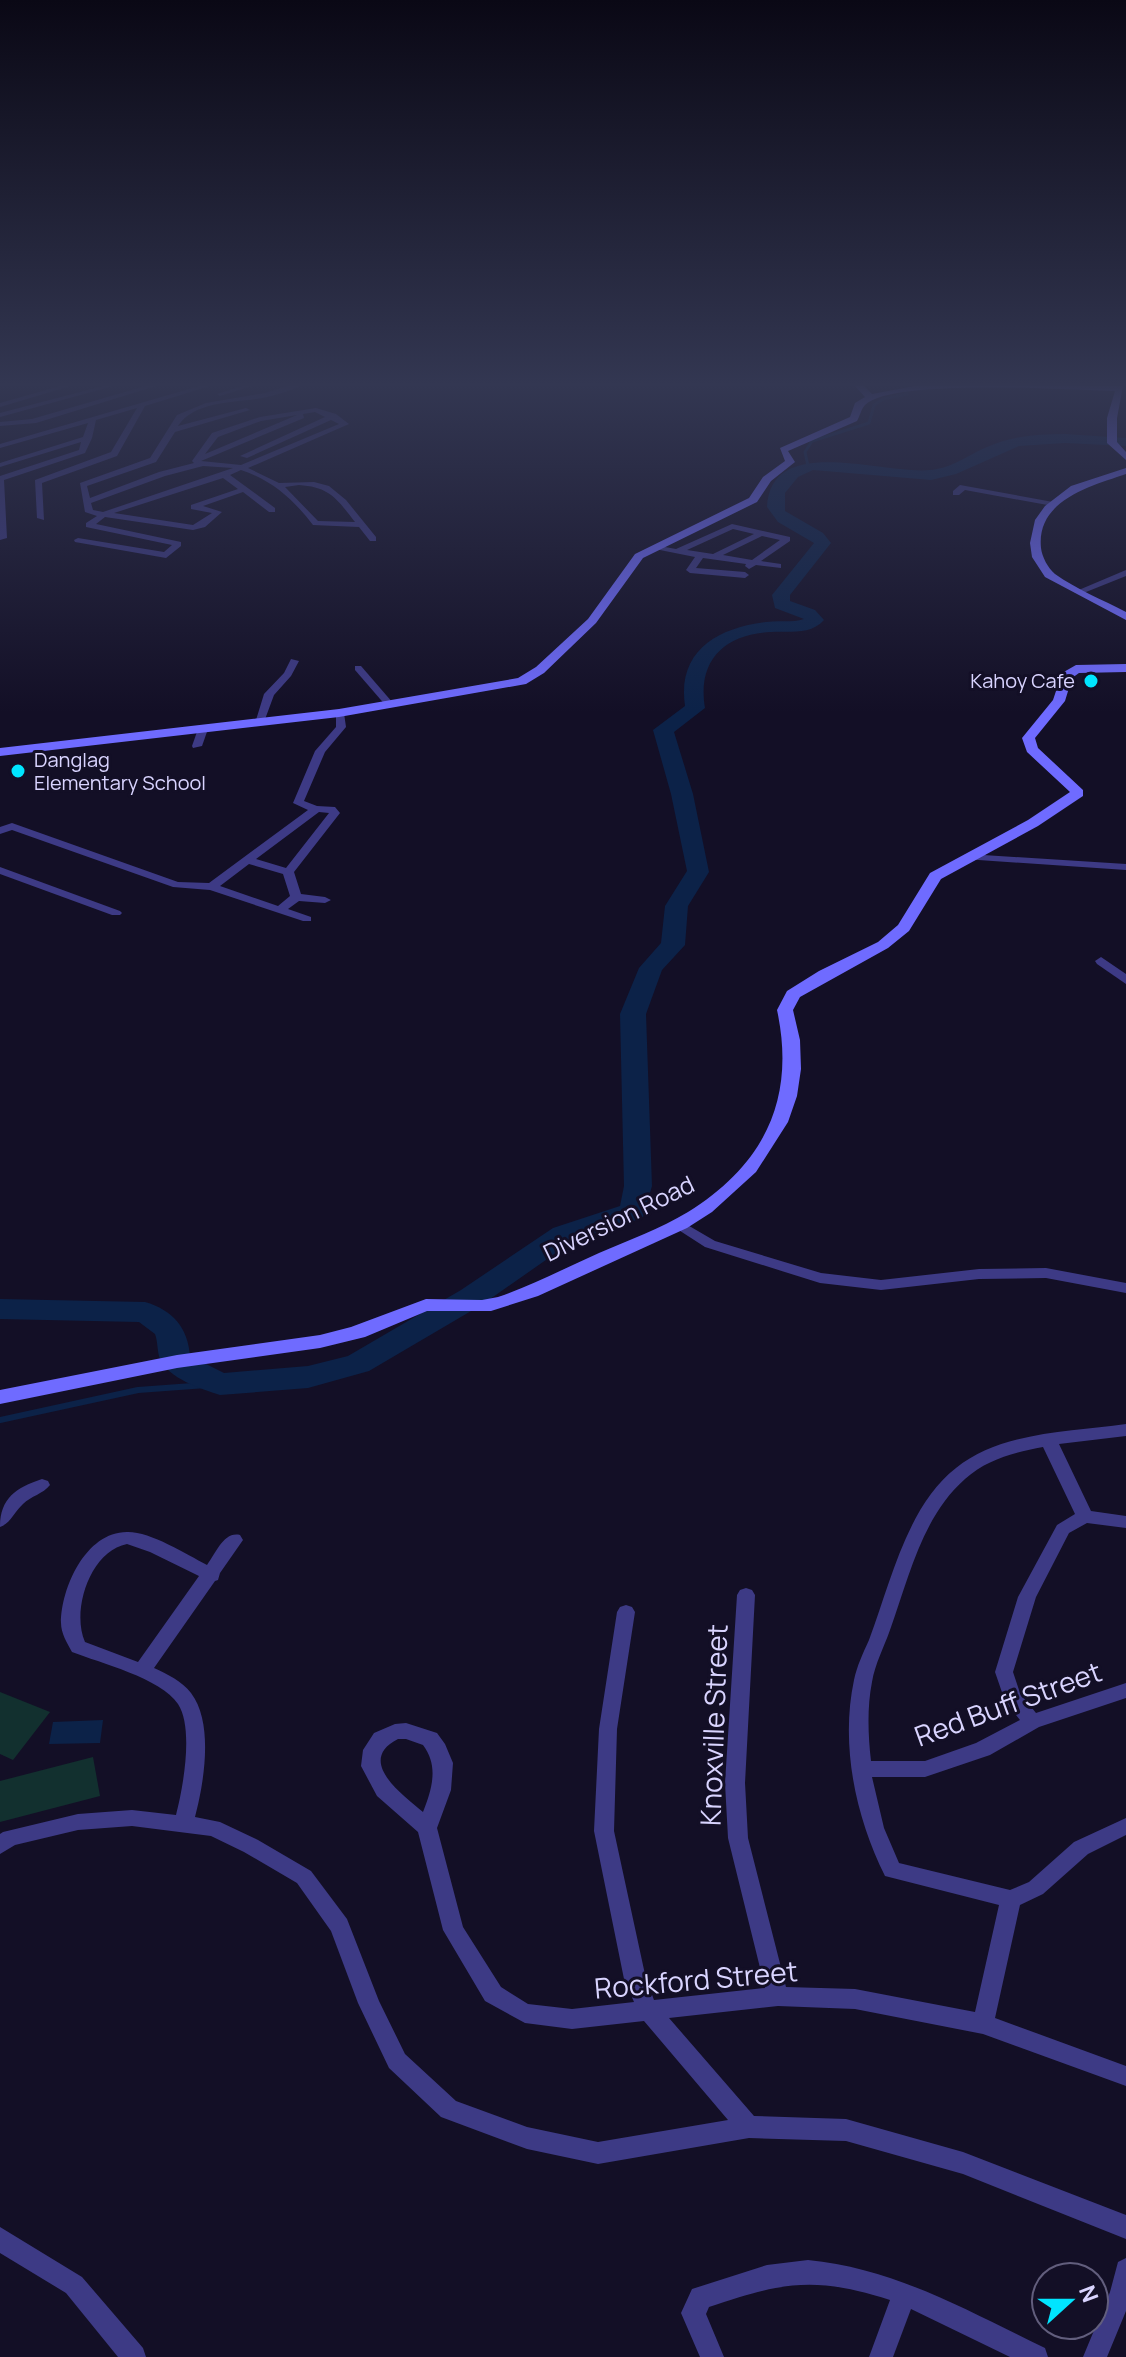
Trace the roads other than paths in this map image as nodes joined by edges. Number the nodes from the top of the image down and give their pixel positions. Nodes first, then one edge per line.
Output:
1 (1, 492) edge
2 (39, 492) edge
3 (84, 492) edge
4 (114, 492) edge
5 (164, 492) edge
6 (236, 492) edge
7 (248, 492) edge
8 (289, 492) edge
9 (334, 492) edge
10 (758, 492) edge
11 (989, 492) edge
12 (1070, 492) edge
13 (297, 497) junction
14 (86, 502) junction
15 (1053, 504) junction
16 (104, 514) junction
17 (41, 518) dead end
18 (360, 525) junction
19 (761, 533) junction
20 (3, 538) dead end
21 (373, 539) dead end
22 (78, 540) dead end
23 (654, 548) junction
24 (676, 552) junction
25 (700, 556) junction
26 (711, 558) junction
27 (751, 563) junction
28 (778, 566) dead end
29 (1126, 573) edge
30 (1078, 592) junction
31 (1126, 617) edge
32 (294, 661) dead end
33 (358, 668) dead end
34 (1126, 668) edge
35 (390, 705) junction
36 (339, 713) junction
37 (261, 720) junction
38 (203, 729) junction
39 (197, 746) dead end
40 (0, 752) edge
41 (316, 809) junction
42 (0, 831) edge
43 (968, 857) junction
44 (248, 860) junction
45 (1126, 867) edge
46 (0, 870) edge
47 (288, 872) junction
48 (211, 887) junction
49 (296, 897) junction
50 (325, 900) dead end
51 (280, 910) junction
52 (116, 913) dead end
53 (307, 919) dead end
54 (1101, 961) dead end
55 (1124, 977) edge
56 (679, 1224) junction
57 (1122, 1289) edge
58 (0, 1397) edge
59 (1126, 1430) edge
60 (1049, 1441) junction
61 (42, 1485) dead end
62 (1085, 1516) junction
63 (0, 1521) edge
64 (1126, 1522) edge
65 (234, 1540) dead end
66 (212, 1575) junction
67 (746, 1595) dead end
68 (626, 1612) dead end
69 (142, 1671) junction
70 (1126, 1690) edge
71 (1032, 1722) junction
72 (862, 1769) junction
73 (184, 1822) junction
74 (1126, 1826) edge
75 (427, 1828) dead end
76 (0, 1845) edge
77 (1011, 1899) junction
78 (778, 1996) junction
79 (647, 2008) junction
80 (983, 2024) junction
81 (1126, 2076) edge
82 (749, 2127) junction
83 (1126, 2227) edge
84 (0, 2239) edge
85 (1126, 2270) edge
86 (904, 2295) junction
87 (134, 2357) edge
88 (712, 2357) edge
89 (881, 2357) edge
90 (1036, 2357) edge
91 (1095, 2357) edge

1 - 20 street
2 - 17 street
3 - 14 street
4 - 14 street
5 - 16 street
6 - 16 street
7 - 13 street
8 - 13 street
9 - 18 street
10 - 23 street
11 - 15 street
12 - 15 street
13 - 18 street
14 - 16 street
15 - 30 street
16 - 22 street
18 - 21 street
19 - 24 street
19 - 26 street
19 - 27 street
23 - 24 street
23 - 35 street
24 - 25 street
25 - 26 street
25 - 27 street
26 - 27 street
27 - 28 street
29 - 30 street
30 - 31 street
32 - 37 street
33 - 35 street
34 - 43 street, Diversion Road
35 - 36 street
36 - 37 street
36 - 41 street
37 - 38 street
38 - 39 street
38 - 40 street
41 - 44 street
41 - 47 street
42 - 48 street
43 - 45 street
43 - 56 street, Diversion Road
44 - 47 street
44 - 48 street
46 - 52 street
47 - 49 street
48 - 51 street
49 - 50 street
49 - 51 street
51 - 53 street
54 - 55 street
56 - 57 street
56 - 58 street, Diversion Road
59 - 60 street
60 - 62 street
60 - 72 street
61 - 63 street
62 - 64 street
62 - 71 street
65 - 66 street
66 - 69 street
66 - 69 street
67 - 78 street, Knoxville Street
68 - 79 street
69 - 73 street
70 - 71 street, Red Buff Street
71 - 72 street, Red Buff Street
72 - 77 street
73 - 76 street
73 - 82 street
74 - 77 street
75 - 79 street, Rockford Street
77 - 80 street
78 - 79 street, Rockford Street
78 - 80 street, Rockford Street
79 - 82 street
80 - 81 street, Rockford Street
82 - 83 street
84 - 87 street
85 - 91 street
86 - 88 street
86 - 89 street
86 - 90 street

